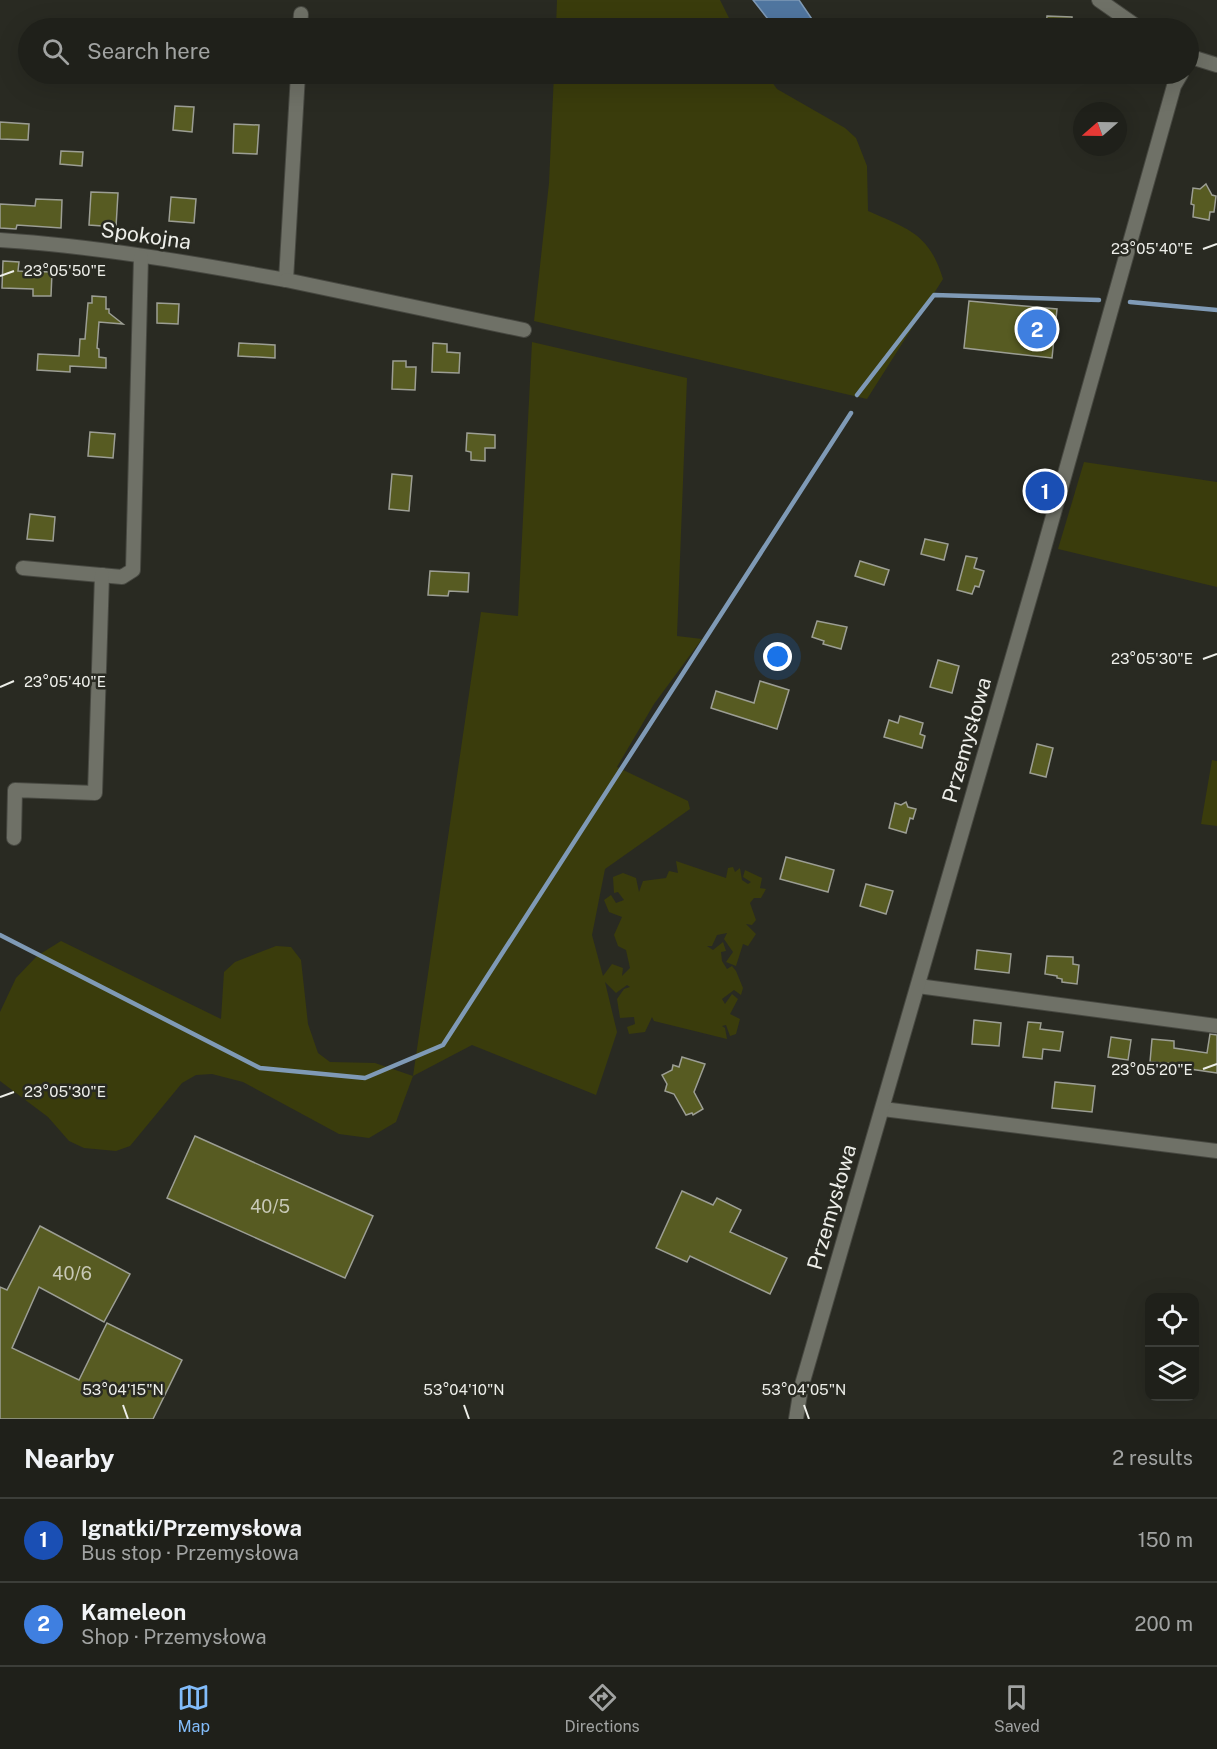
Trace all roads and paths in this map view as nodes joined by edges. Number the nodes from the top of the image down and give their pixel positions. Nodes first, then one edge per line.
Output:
1 (1099, 0) edge
2 (301, 14) dead end
3 (301, 18) edge
4 (1125, 18) edge
5 (1199, 60) edge
6 (1217, 65) edge
7 (297, 84) edge
8 (1175, 84) edge
9 (0, 240) edge
10 (141, 257) junction
11 (286, 280) junction
12 (524, 330) dead end
13 (23, 568) dead end
14 (102, 575) junction
15 (14, 838) dead end
16 (918, 986) junction
17 (1217, 1026) edge
18 (883, 1108) junction
19 (1217, 1151) edge
20 (796, 1419) edge

1 - 4 street
2 - 3 street
5 - 6 street
7 - 11 street
8 - 16 street, Przemysłowa
9 - 10 street, Spokojna
10 - 11 street, Spokojna
10 - 14 street
11 - 12 street, Spokojna
13 - 14 street
14 - 15 street
16 - 17 street
16 - 18 street, Przemysłowa
18 - 19 street
18 - 20 street, Przemysłowa

